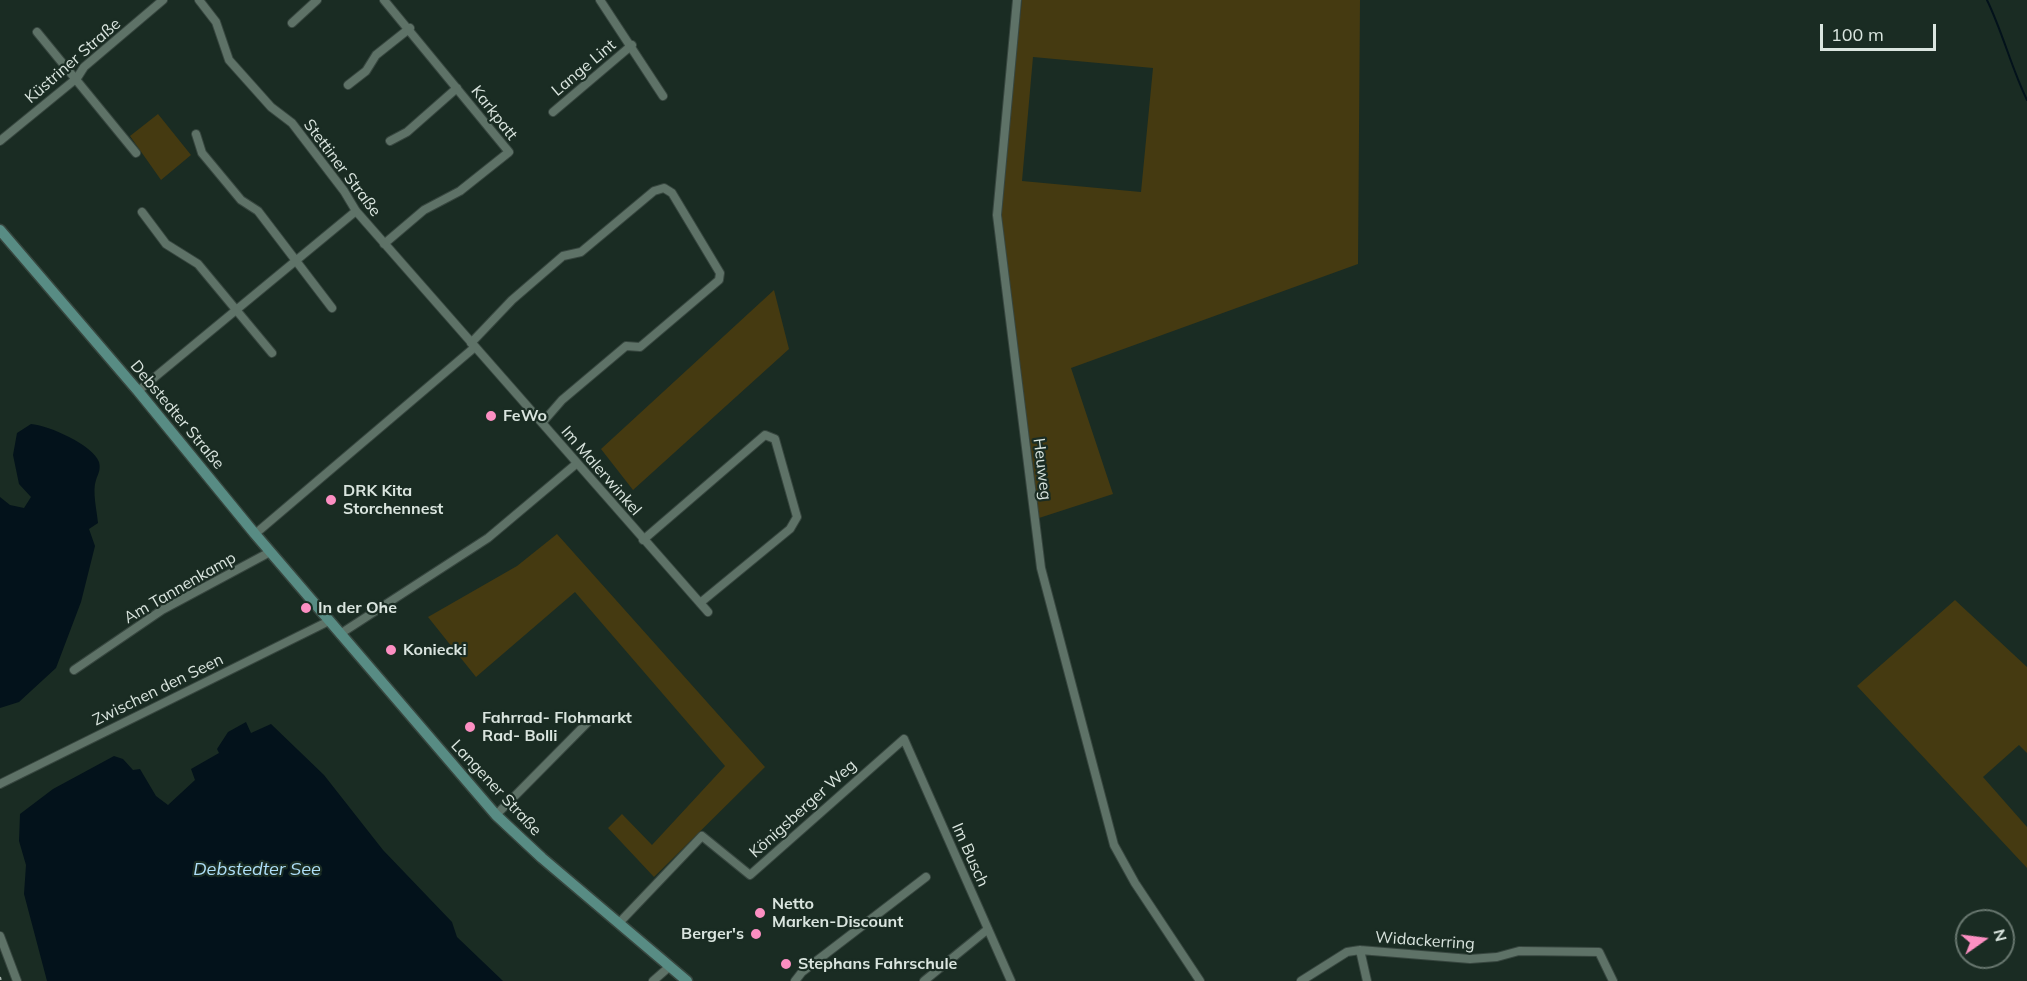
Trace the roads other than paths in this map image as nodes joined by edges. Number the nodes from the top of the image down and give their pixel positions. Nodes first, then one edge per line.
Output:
1 (163, 0) edge
2 (199, 0) edge
3 (317, 0) edge
4 (384, 0) edge
5 (600, 0) edge
6 (1017, 0) edge
7 (292, 23) dead end
8 (410, 28) junction
9 (37, 32) dead end
10 (632, 45) junction
11 (77, 78) junction
12 (348, 85) dead end
13 (457, 88) junction
14 (663, 96) dead end
15 (553, 112) dead end
16 (196, 134) dead end
17 (0, 141) edge
18 (390, 141) dead end
19 (136, 153) dead end
20 (356, 211) junction
21 (142, 213) dead end
22 (0, 230) edge
23 (384, 244) junction
24 (296, 260) junction
25 (332, 308) dead end
26 (236, 309) junction
27 (473, 345) junction
28 (272, 353) dead end
29 (138, 391) junction
30 (542, 423) junction
31 (576, 464) junction
32 (255, 534) junction
33 (643, 540) junction
34 (270, 552) junction
35 (700, 603) junction
36 (708, 612) dead end
37 (329, 621) junction
38 (340, 634) junction
39 (74, 670) dead end
40 (587, 723) dead end
41 (904, 739) joint
42 (0, 784) edge
43 (496, 815) junction
44 (926, 877) dead end
45 (619, 923) junction
46 (988, 929) junction
47 (0, 936) edge
48 (1360, 950) junction
49 (669, 967) junction
50 (17, 981) edge
51 (653, 981) edge
52 (687, 981) edge
53 (795, 981) edge
54 (924, 981) edge
55 (1011, 981) edge
56 (1200, 981) edge
57 (1300, 981) edge
58 (1368, 981) edge
59 (1612, 981) edge

1 - 11 street, Küstriner Straße
2 - 20 street, Stettiner Straße
3 - 7 street
4 - 8 street, Karkpatt
5 - 10 street
6 - 56 street, Heuweg
8 - 12 street
8 - 13 street, Karkpatt
9 - 11 street
10 - 14 street
10 - 15 street, Lange Lint
11 - 17 street, Küstriner Straße
11 - 19 street
13 - 18 street
13 - 23 street, Karkpatt
16 - 24 street
20 - 23 street, Stettiner Straße
20 - 24 street
21 - 26 street
22 - 29 main road, Debstedter Straße
23 - 27 street, Stettiner Straße
24 - 25 street
24 - 26 street
26 - 28 street
26 - 29 street
27 - 30 street, Im Malerwinkel
27 - 30 street
27 - 32 street
29 - 32 main road, Debstedter Straße
30 - 31 street, Im Malerwinkel
31 - 33 street, Im Malerwinkel
31 - 38 street
32 - 34 main road, Debstedter Straße
33 - 35 street, Im Malerwinkel
33 - 35 street
34 - 37 main road, Debstedter Straße
34 - 39 street, Am Tannenkamp
35 - 36 street, Im Malerwinkel
37 - 38 main road, Langener Straße
37 - 42 street, Zwischen den Seen
38 - 43 main road, Langener Straße
40 - 43 street
41 - 45 street, Königsberger Weg
41 - 46 street, Im Busch
43 - 45 main road, Langener Straße
44 - 53 street
45 - 49 main road, Langener Straße
46 - 54 street
46 - 55 street, Im Busch
47 - 50 street
48 - 57 street
48 - 58 street
48 - 59 street, Widackerring
49 - 51 street
49 - 52 main road, Langener Straße

